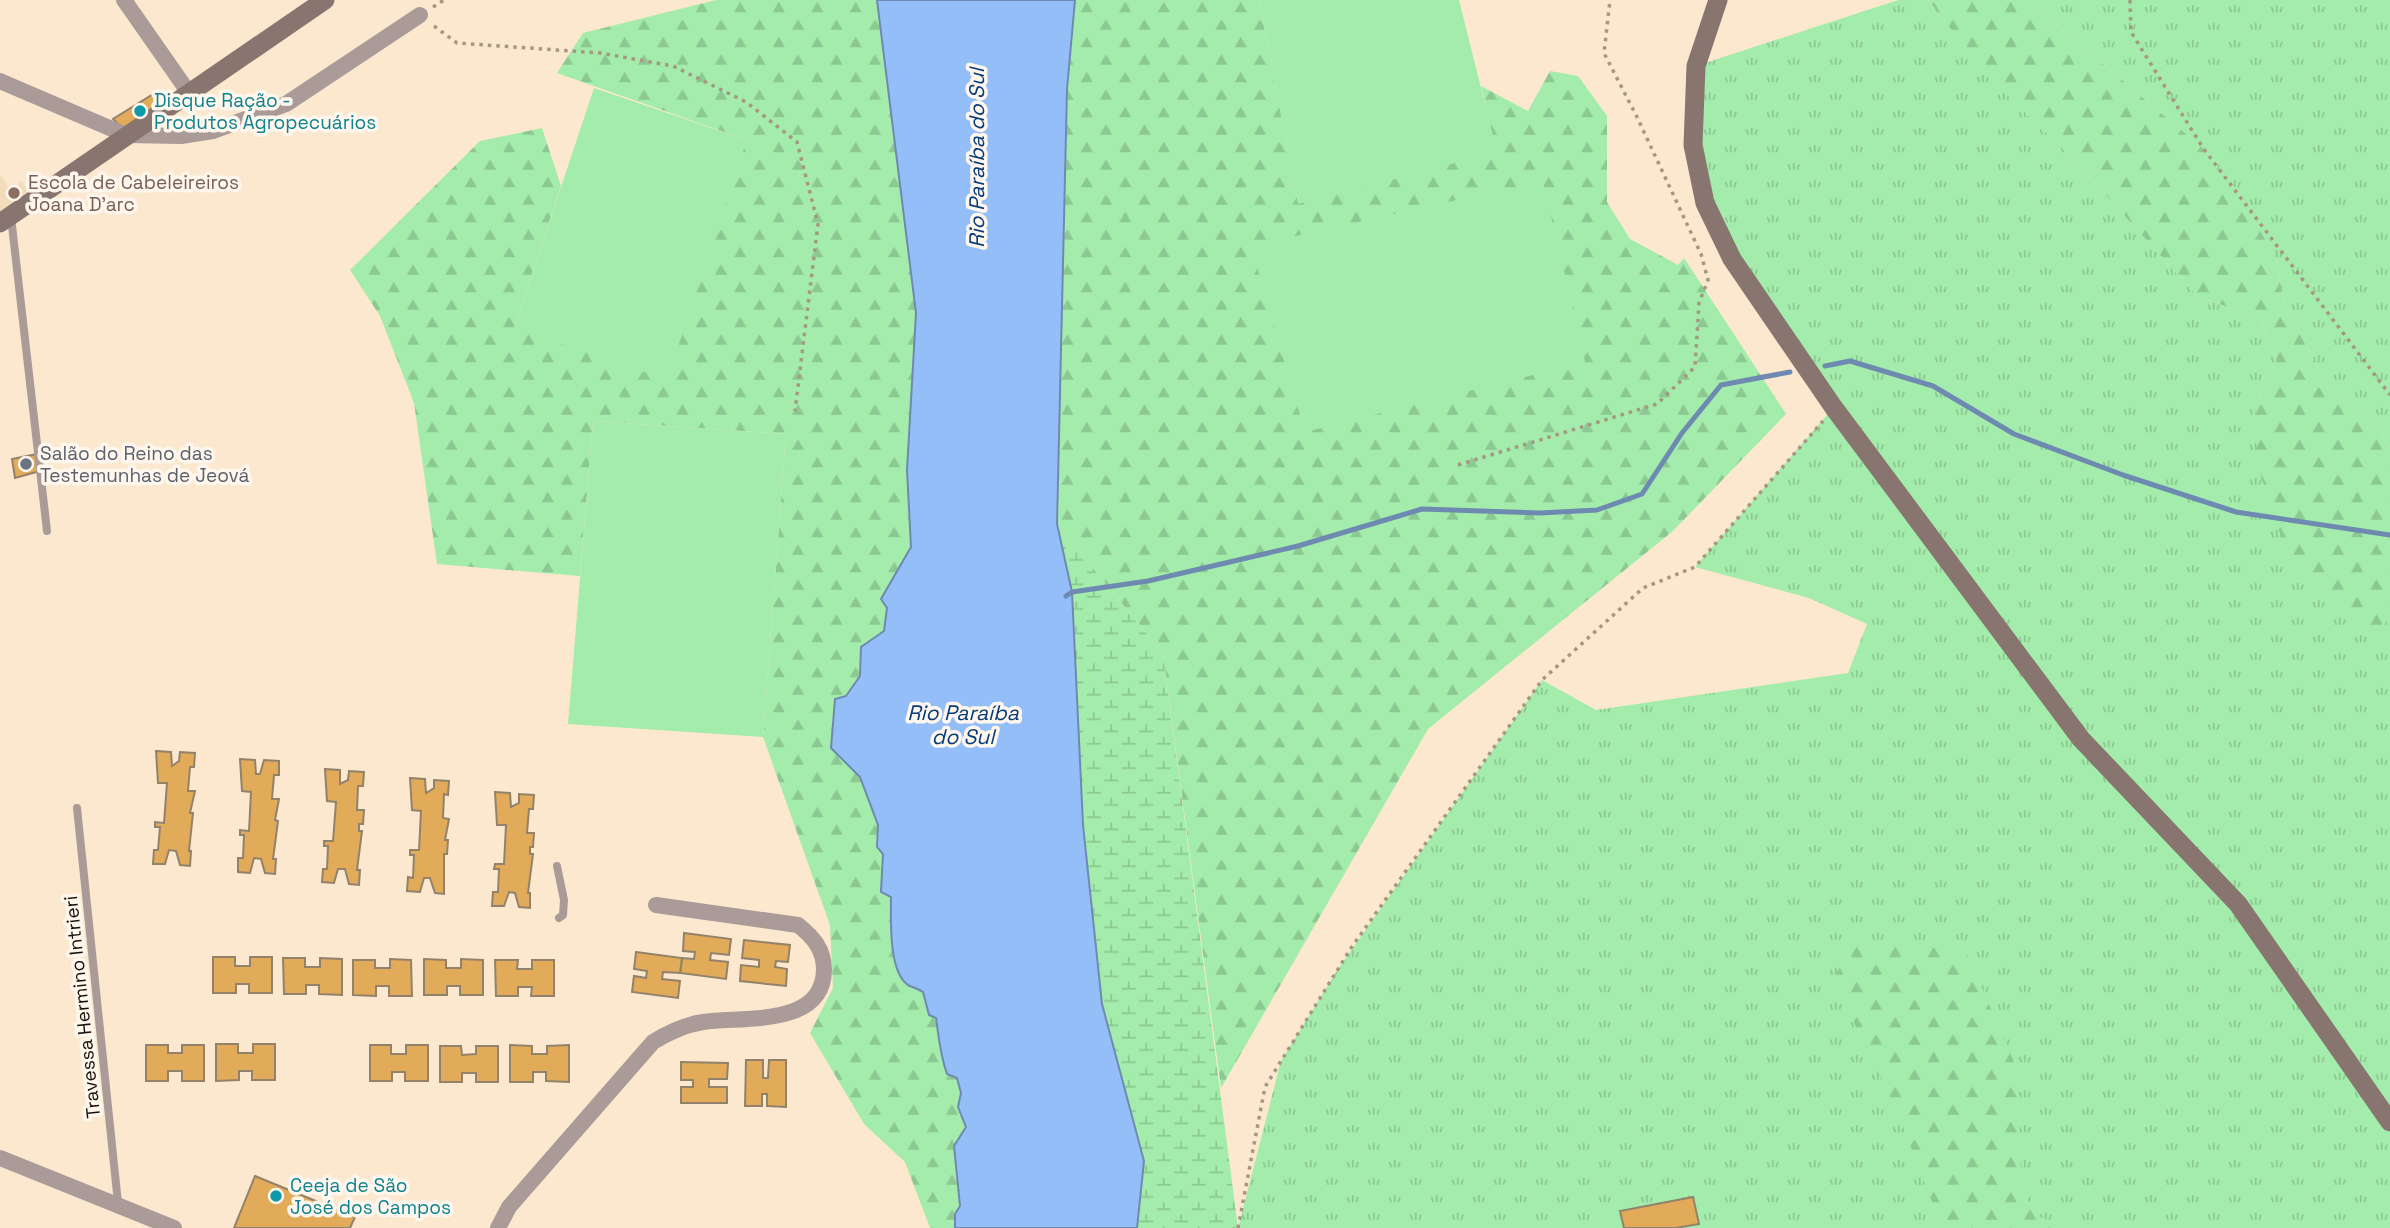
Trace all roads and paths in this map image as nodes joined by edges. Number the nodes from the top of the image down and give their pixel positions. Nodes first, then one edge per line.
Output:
1 (124, 0) edge
2 (325, 0) edge
3 (1610, 0) edge
4 (1718, 0) edge
5 (2130, 0) edge
6 (420, 15) joint
7 (0, 81) edge
8 (189, 93) junction
9 (126, 135) junction
10 (5, 220) edge
11 (2390, 395) edge
12 (1834, 408) junction
13 (795, 411) dead end
14 (1458, 465) dead end
15 (47, 531) dead end
16 (77, 808) dead end
17 (557, 866) dead end
18 (656, 905) dead end
19 (559, 918) dead end
20 (2390, 1122) edge
21 (0, 1158) edge
22 (118, 1203) junction
23 (174, 1228) edge
24 (498, 1228) edge
25 (1238, 1228) edge

1 - 8 street
2 - 8 main road
3 - 14 path
4 - 12 main road
5 - 11 path
6 - 9 street
6 - 13 path
7 - 9 street
8 - 9 main road
9 - 10 main road
10 - 15 lane
12 - 20 main road
12 - 25 path
16 - 22 lane, Travessa Hermino Intrieri
17 - 19 lane
18 - 24 street
21 - 22 street
22 - 23 street

